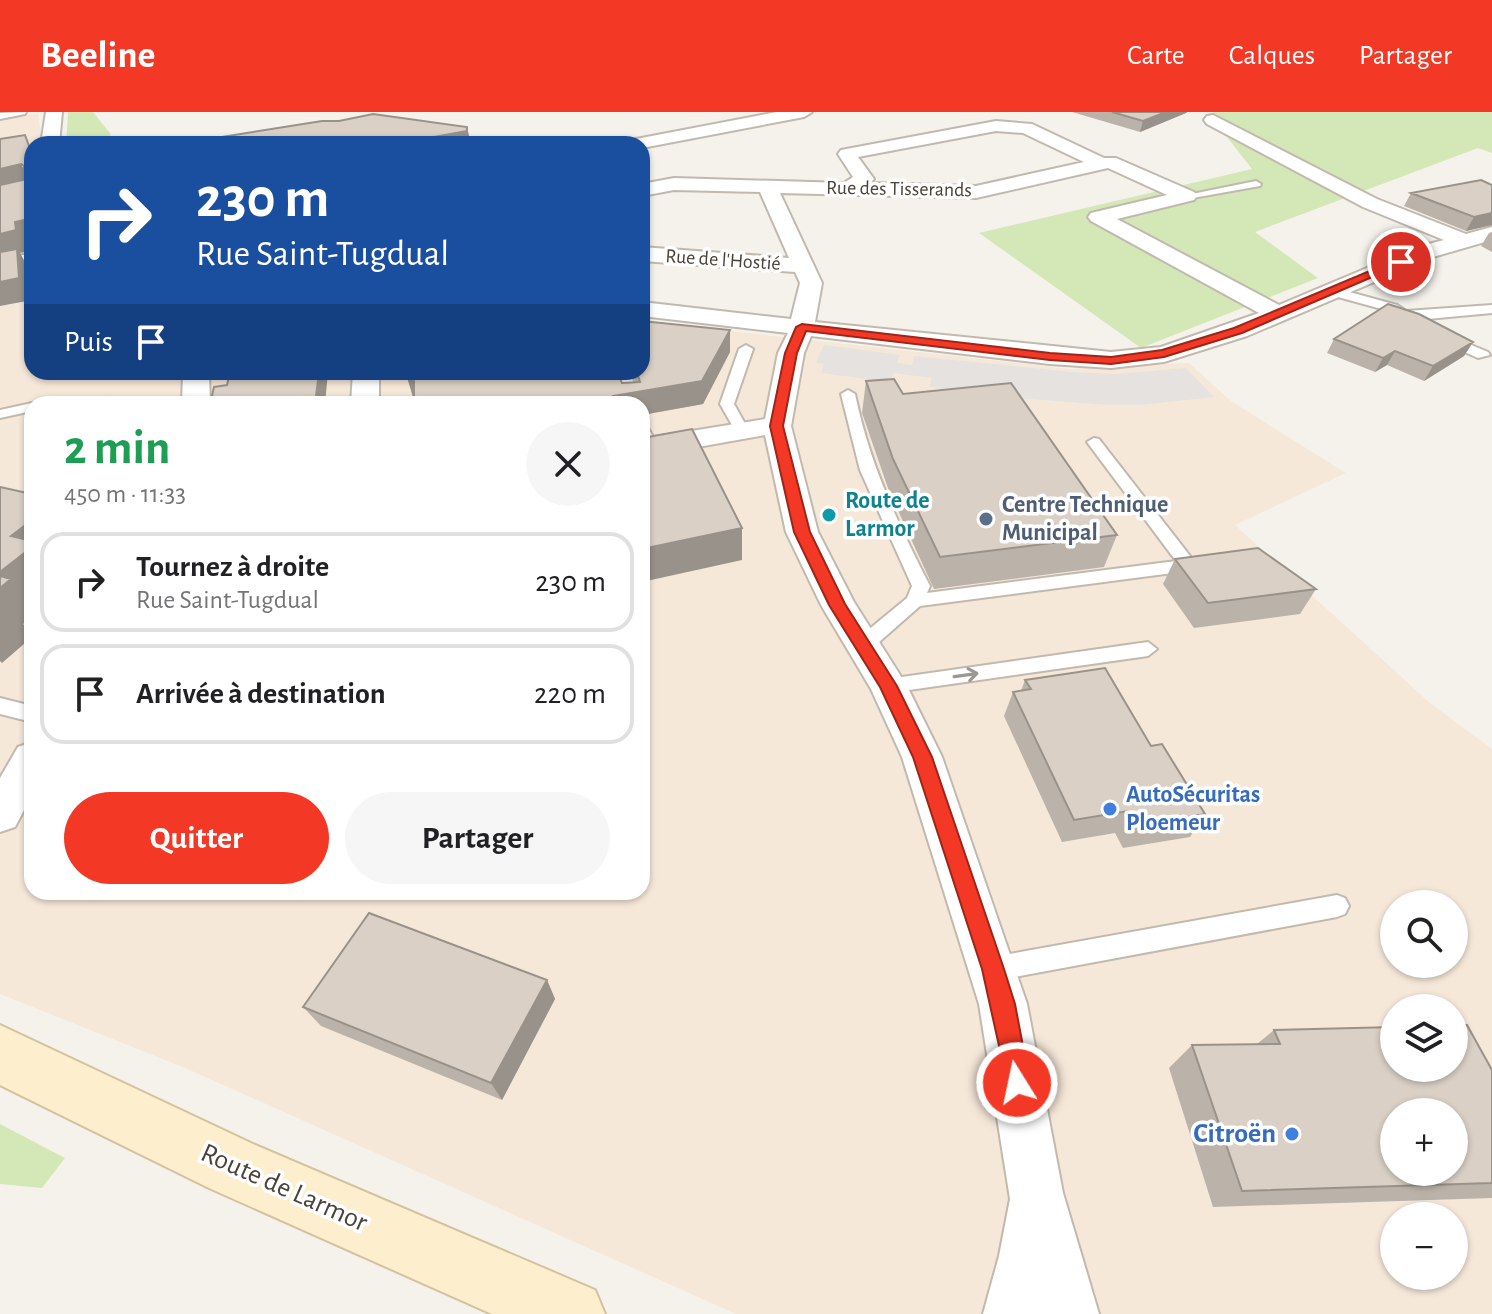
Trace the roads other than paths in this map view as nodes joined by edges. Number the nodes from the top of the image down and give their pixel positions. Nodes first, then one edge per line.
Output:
1 (22, 112) edge
2 (54, 112) edge
3 (804, 112) edge
4 (0, 116) edge
5 (1213, 120) dead end
6 (51, 136) edge
7 (650, 141) edge
8 (1103, 164) junction
9 (1256, 184) dead end
10 (767, 186) junction
11 (650, 188) edge
12 (847, 189) junction
13 (1187, 196) junction
14 (1492, 233) edge
15 (1465, 241) junction
16 (650, 255) edge
17 (24, 262) edge
18 (803, 266) junction
19 (0, 267) edge
20 (1331, 291) junction
21 (1492, 309) edge
22 (650, 310) edge
23 (1278, 314) junction
24 (1403, 315) junction
25 (802, 327) junction
26 (746, 349) dead end
27 (1483, 355) dead end
28 (848, 394) dead end
29 (24, 409) edge
30 (0, 414) edge
31 (759, 428) junction
32 (650, 440) edge
33 (1094, 442) dead end
34 (915, 601) junction
35 (863, 645) junction
36 (1148, 649) dead end
37 (888, 686) junction
38 (0, 706) edge
39 (24, 712) edge
40 (24, 772) edge
41 (0, 815) edge
42 (1337, 906) dead end
43 (993, 969) junction
44 (0, 1054) edge
45 (1036, 1193) junction
46 (571, 1314) edge
47 (1013, 1314) edge
48 (1069, 1314) edge

1 - 4 lane
2 - 6 street
3 - 7 street
5 - 15 street
8 - 12 street, Rue des Tisserands
8 - 12 street
8 - 13 street, Rue des Tisserands
9 - 13 lane
10 - 11 street, Rue des Tisserands
10 - 12 street, Rue des Tisserands
10 - 18 street
13 - 23 street
14 - 15 street
15 - 20 street
16 - 18 street, Rue de l'Hostié
17 - 19 street
18 - 25 street
20 - 23 street
20 - 24 lane
21 - 24 lane
22 - 25 street
23 - 25 street
24 - 27 lane
25 - 31 street
26 - 31 lane
28 - 34 lane
29 - 30 lane
31 - 32 street
31 - 35 street
33 - 34 lane
34 - 35 lane
35 - 37 street
37 -> 36 lane
37 - 43 street
38 - 39 lane
40 - 41 street
42 - 43 lane
43 - 45 street
44 - 46 main road, Route de Larmor
45 - 47 street
45 - 48 street

